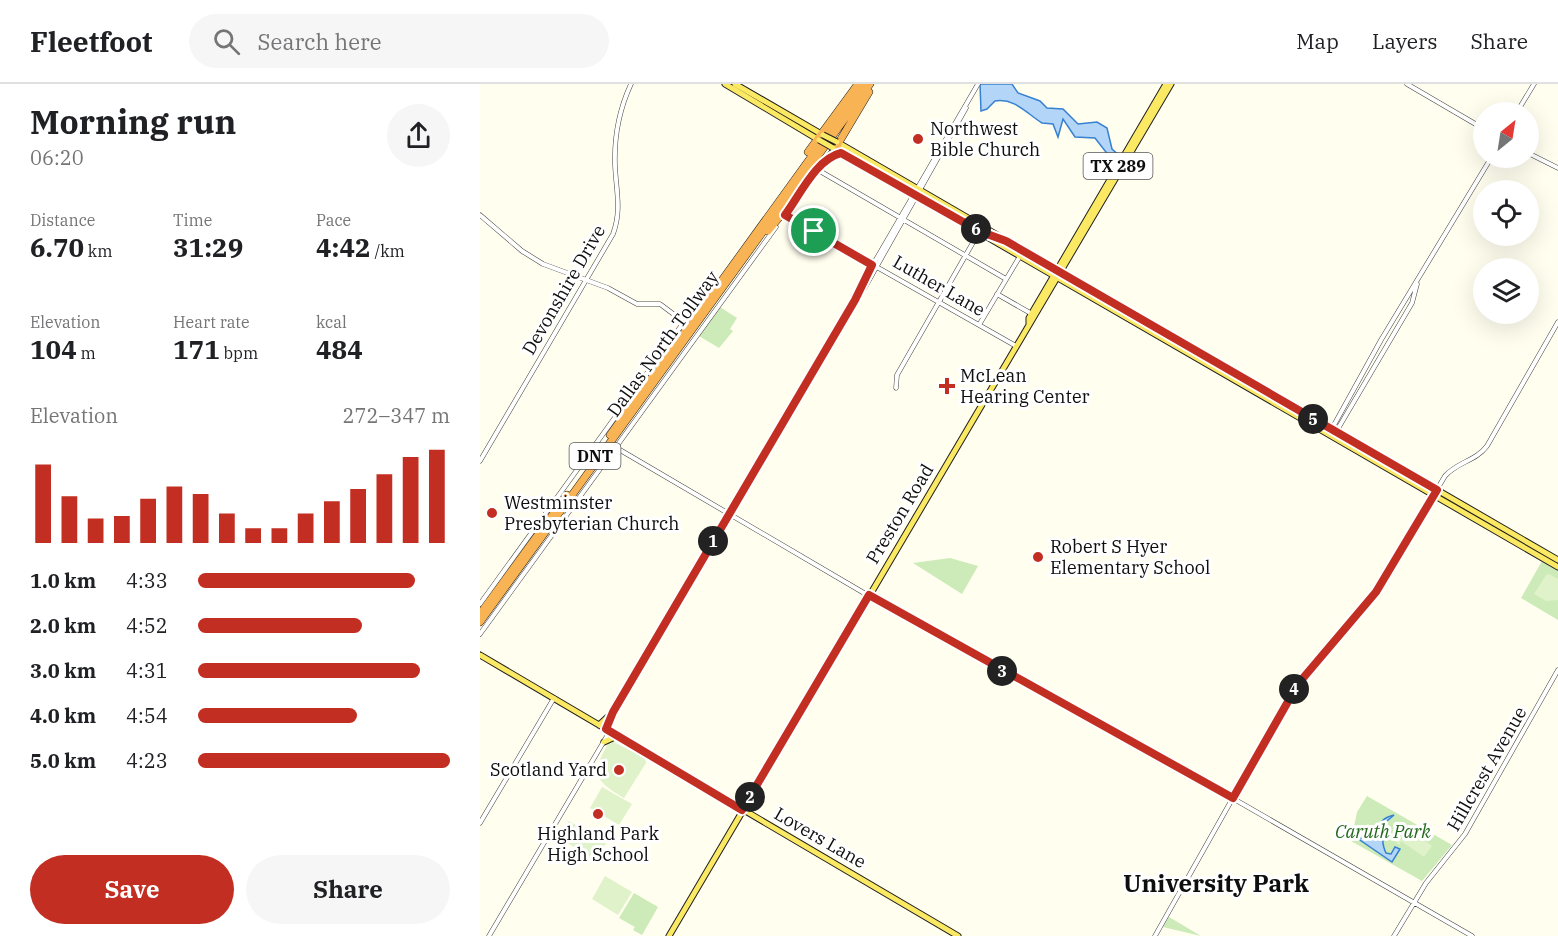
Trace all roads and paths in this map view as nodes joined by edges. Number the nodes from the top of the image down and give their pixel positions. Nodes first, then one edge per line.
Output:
1 (631, 84) edge
2 (725, 84) edge
3 (735, 84) edge
4 (858, 84) edge
5 (864, 84) edge
6 (872, 84) edge
7 (978, 84) edge
8 (1166, 84) edge
9 (1172, 84) edge
10 (1407, 84) edge
11 (1534, 84) edge
12 (1524, 102) edge
13 (1473, 123) edge
14 (820, 137) junction
15 (837, 147) junction
16 (1539, 158) edge
17 (1485, 168) edge
18 (1558, 168) edge
19 (818, 170) junction
20 (806, 186) junction
21 (918, 193) junction
22 (480, 215) edge
23 (785, 215) junction
24 (902, 220) junction
25 (979, 231) junction
26 (753, 237) junction
27 (1006, 241) junction
28 (749, 250) junction
29 (965, 255) junction
30 (1020, 255) junction
31 (875, 265) junction
32 (1057, 273) junction
33 (1006, 279) junction
34 (586, 280) junction
35 (1417, 284) junction
36 (997, 294) junction
37 (939, 302) junction
38 (1031, 318) junction
39 (1558, 322) edge
40 (979, 325) junction
41 (1016, 346) junction
42 (1198, 358) junction
43 (1229, 370) junction
44 (896, 388) dead end
45 (1332, 433) junction
46 (615, 447) junction
47 (480, 461) edge
48 (1435, 492) junction
49 (729, 514) junction
50 (1512, 537) junction
51 (1558, 560) edge
52 (1558, 567) edge
53 (869, 595) junction
54 (480, 604) edge
55 (480, 614) edge
56 (480, 622) edge
57 (480, 634) edge
58 (480, 656) edge
59 (1558, 670) edge
60 (554, 698) junction
61 (613, 712) junction
62 (599, 725) junction
63 (608, 730) junction
64 (617, 736) junction
65 (604, 742) junction
66 (1233, 798) junction
67 (742, 810) junction
68 (480, 823) edge
69 (1413, 902) junction
70 (489, 936) edge
71 (669, 936) edge
72 (958, 936) edge
73 (1155, 936) edge
74 (1394, 936) edge
75 (1472, 936) edge

1 - 34 street, Devonshire Drive
2 - 14 main road
3 - 14 main road
4 - 14 highway
5 - 26 highway, Dallas North Tollway / DNT
6 - 15 highway
6 - 28 highway, Dallas North Tollway / DNT
7 - 21 street
8 - 32 main road, Preston Road / TX 289
9 - 32 main road, Preston Road / TX 289
10 - 13 street
11 - 12 street
14 - 15 main road, bridge
14 - 26 highway
15 - 19 main road
15 - 21 main road
16 - 18 street
17 - 35 street
19 - 20 main road
19 - 24 street
20 - 23 street
20 - 28 highway
21 - 24 street
21 - 25 main road
21 - 27 main road
22 - 34 street
23 - 31 street, Luther Lane
23 - 46 street
24 - 29 street
24 - 31 street
25 - 27 main road
25 - 29 street
25 - 30 main road
26 - 55 highway, Dallas North Tollway / DNT
27 - 32 main road
28 - 56 highway, Dallas North Tollway / DNT
29 - 33 street
29 - 37 street
30 - 32 main road
30 - 33 street
31 - 37 street, Luther Lane
31 - 49 street
32 - 38 main road, Preston Road
32 - 42 main road
32 - 43 main road
33 - 36 street
34 - 47 street, Devonshire Drive
34 - 54 street
35 - 45 street
35 - 45 street
36 - 38 street
36 - 40 street
37 - 40 street, Luther Lane
37 - 44 street
38 - 41 main road, Preston Road
39 - 48 street
40 - 41 street, Luther Lane
41 - 53 main road, Preston Road
42 - 43 main road
42 - 45 main road
43 - 45 main road
45 - 48 main road
46 - 49 street
46 - 57 street
48 - 50 main road
48 - 66 street
49 - 53 street
49 - 61 street
50 - 51 main road
50 - 52 main road
53 - 66 street
53 - 67 main road, Preston Road
58 - 60 main road, Lovers Lane
59 - 69 street, Hillcrest Avenue
60 - 62 main road, Lovers Lane
60 - 68 street
61 - 62 main road
61 - 63 street
62 - 63 main road, Lovers Lane
63 - 64 main road, Lovers Lane
63 - 65 street
64 - 65 main road
64 - 67 main road, Lovers Lane
65 - 70 street
66 - 69 street
66 - 73 street
67 - 71 main road, Preston Road
67 - 72 main road, Lovers Lane
69 - 74 street, Hillcrest Avenue
69 - 75 street

